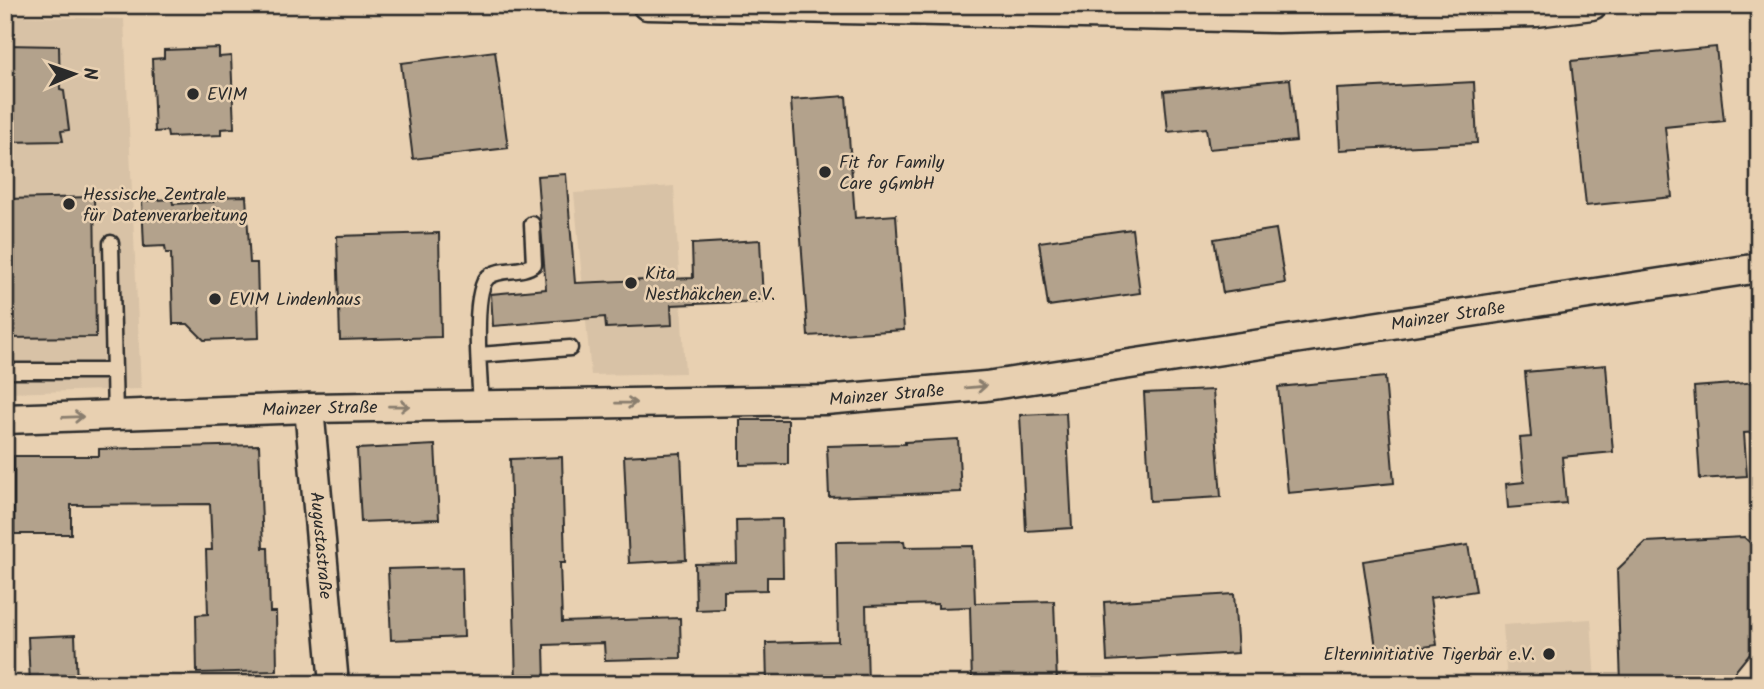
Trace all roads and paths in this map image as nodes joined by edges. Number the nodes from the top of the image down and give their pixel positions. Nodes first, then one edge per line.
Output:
1 (647, 5) edge
2 (1592, 5) edge
3 (1276, 11) edge
4 (532, 224) dead end
5 (111, 243) dead end
6 (1759, 268) edge
7 (570, 348) dead end
8 (479, 355) junction
9 (5, 371) edge
10 (114, 371) junction
11 (481, 405) junction
12 (309, 408) junction
13 (115, 415) junction
14 (5, 419) edge
15 (334, 684) edge

1 - 3 street
2 - 3 street
4 - 8 lane
5 - 10 lane
11 -> 6 street, Mainzer Straße
7 - 8 lane
8 - 11 lane
9 - 10 lane
10 - 13 lane
12 -> 11 street, Mainzer Straße
12 - 13 street, Mainzer Straße
12 - 15 street, Augustastraße
14 -> 13 street, Mainzer Straße

